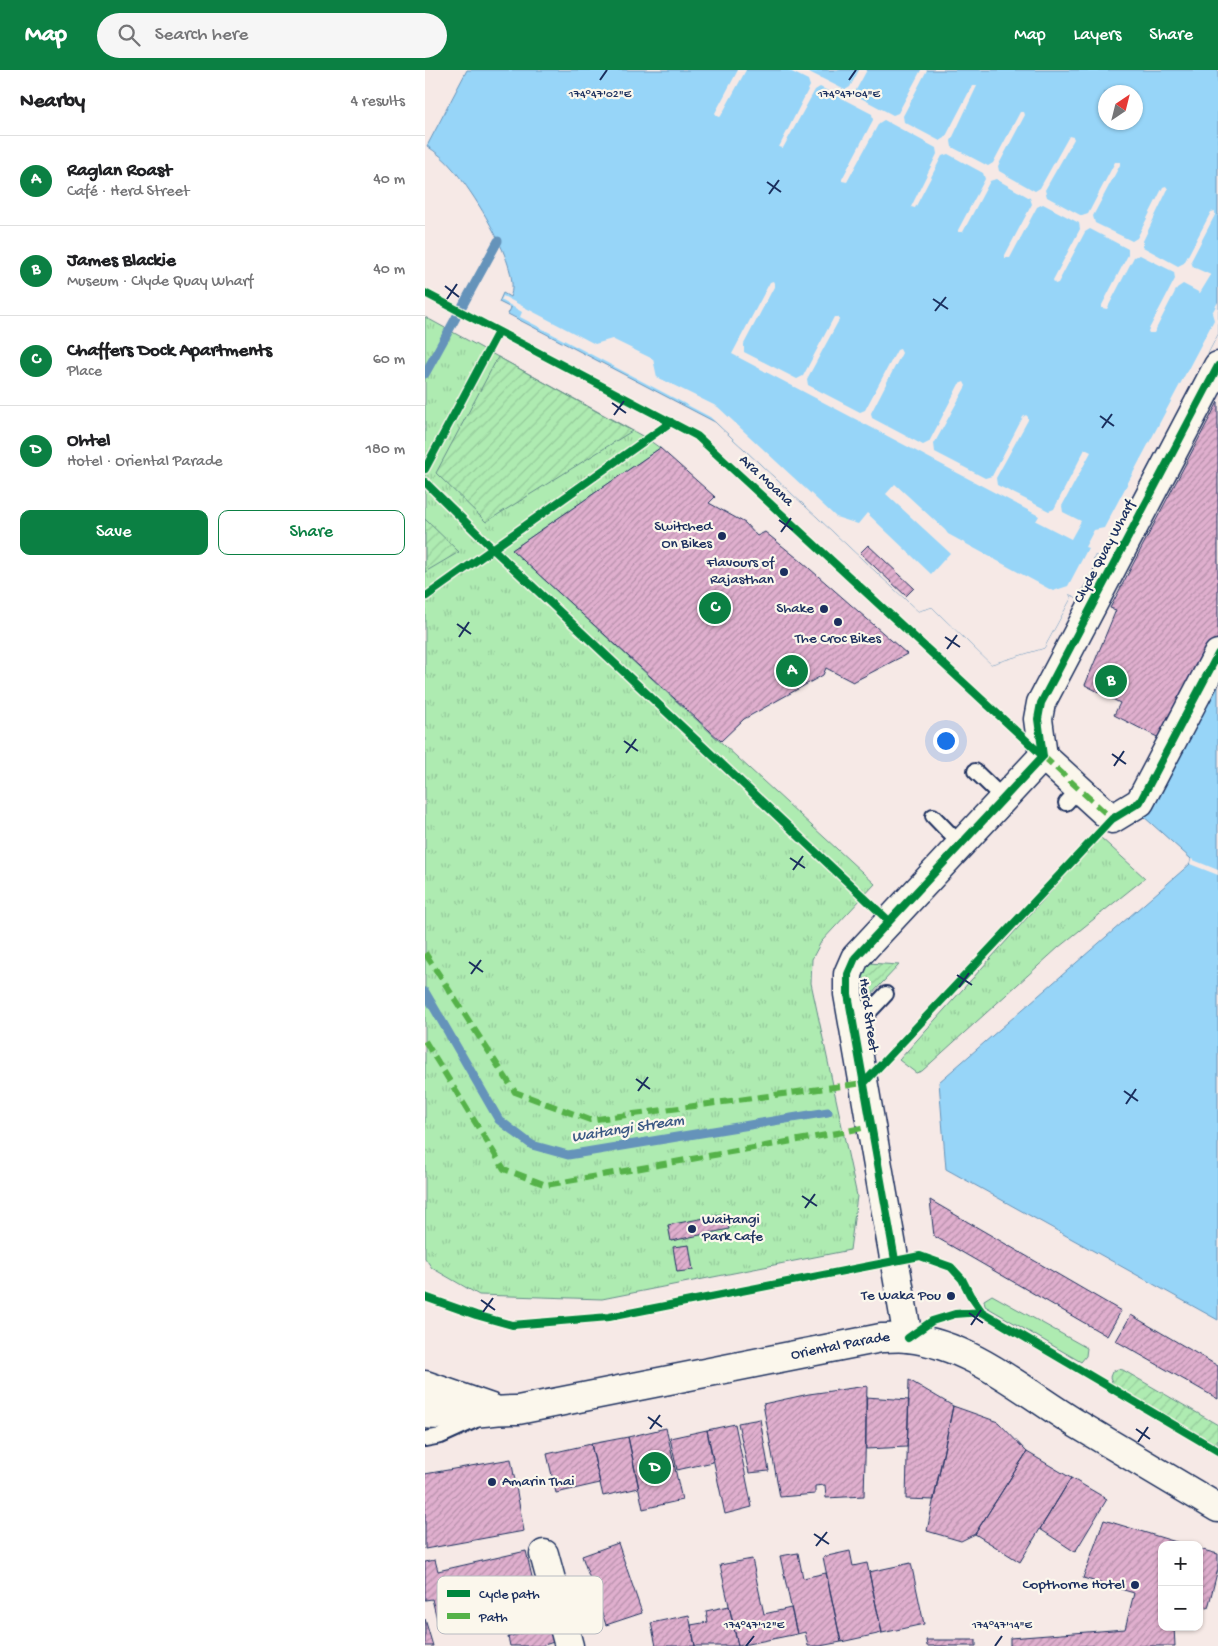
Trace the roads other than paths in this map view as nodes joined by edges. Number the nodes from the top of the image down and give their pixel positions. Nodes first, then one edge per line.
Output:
1 (1218, 366) edge
2 (1218, 654) edge
3 (1043, 756) junction
4 (975, 772) dead end
5 (1003, 798) junction
6 (933, 816) dead end
7 (961, 844) junction
8 (886, 994) dead end
9 (854, 1028) junction
10 (908, 1338) junction
11 (425, 1385) edge
12 (497, 1410) junction
13 (425, 1414) edge
14 (425, 1439) edge
15 (1218, 1508) edge
16 (544, 1554) dead end
17 (550, 1576) edge

1 - 3 street, Clyde Quay Wharf
2 - 3 street
3 - 5 street, Herd Street
4 - 5 lane
5 - 7 street, Herd Street
6 - 7 lane
7 - 9 street, Herd Street
8 - 9 lane
9 - 10 street, Herd Street
10 - 12 street, Oriental Parade
10 - 15 street, Oriental Parade
11 - 12 street
12 - 13 street, Oriental Parade
12 - 14 lane
16 - 17 street

